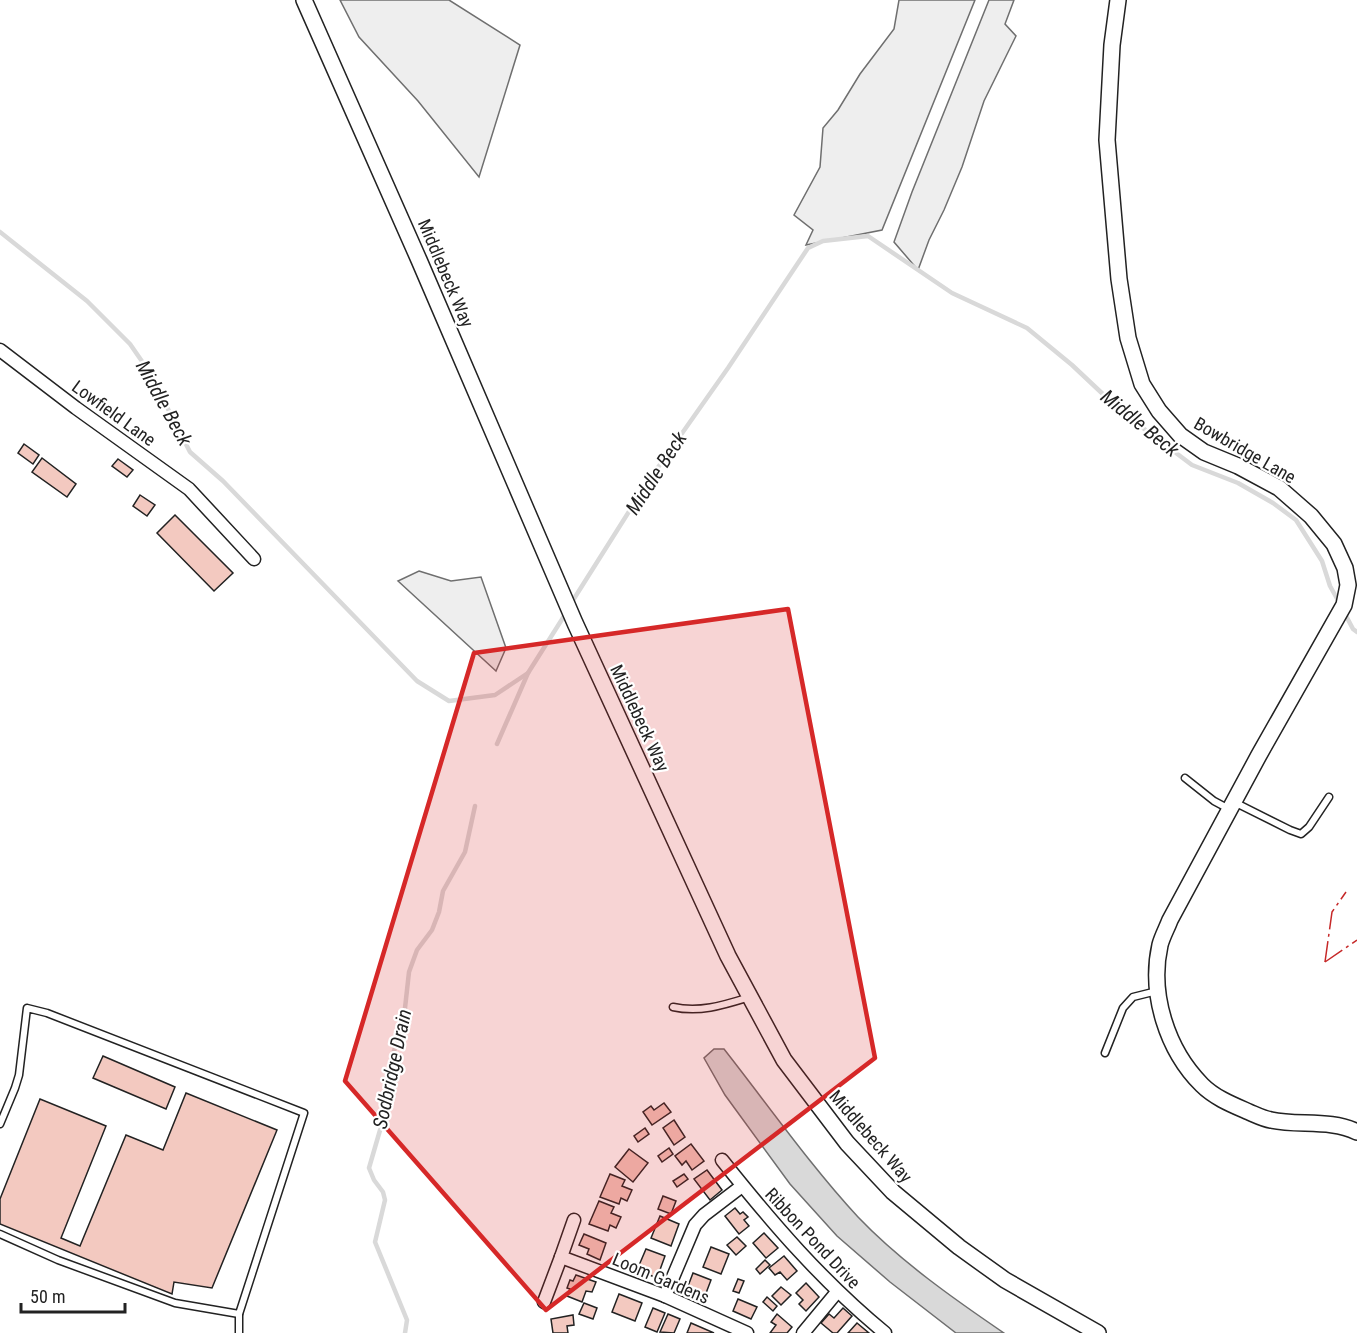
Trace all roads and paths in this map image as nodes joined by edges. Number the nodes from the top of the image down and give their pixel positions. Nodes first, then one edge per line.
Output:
1 (304, 0) edge
2 (1118, 0) edge
3 (0, 350) edge
4 (254, 559) dead end
5 (1352, 586) edge
6 (1185, 778) dead end
7 (1329, 797) dead end
8 (1231, 805) junction
9 (1157, 991) junction
10 (750, 997) junction
11 (673, 1007) dead end
12 (1105, 1053) dead end
13 (0, 1124) edge
14 (1357, 1132) edge
15 (722, 1160) dead end
16 (742, 1186) junction
17 (574, 1220) dead end
18 (0, 1234) edge
19 (561, 1257) junction
20 (837, 1292) junction
21 (664, 1296) junction
22 (544, 1302) dead end
23 (238, 1314) junction
24 (238, 1333) edge
25 (747, 1333) edge
26 (804, 1333) edge
27 (885, 1333) edge
28 (1098, 1333) edge

1 - 10 street, Middlebeck Way
2 - 5 street, Bowbridge Lane
3 - 4 street, Lowfield Lane
5 - 8 street, Bowbridge Lane
6 - 8 lane
7 - 8 lane
8 - 9 street, Bowbridge Lane
9 - 12 lane
9 - 14 street, Bowbridge Lane
10 - 11 lane
10 - 28 street, Middlebeck Way
13 - 23 lane
15 - 16 street, Ribbon Pond Drive
16 - 20 street, Ribbon Pond Drive
16 - 21 street
17 - 19 street
18 - 23 lane
19 - 21 street, Loom Gardens
19 - 22 street
20 - 26 street
20 - 27 street, Ribbon Pond Drive
21 - 25 street, Loom Gardens
23 - 24 lane

